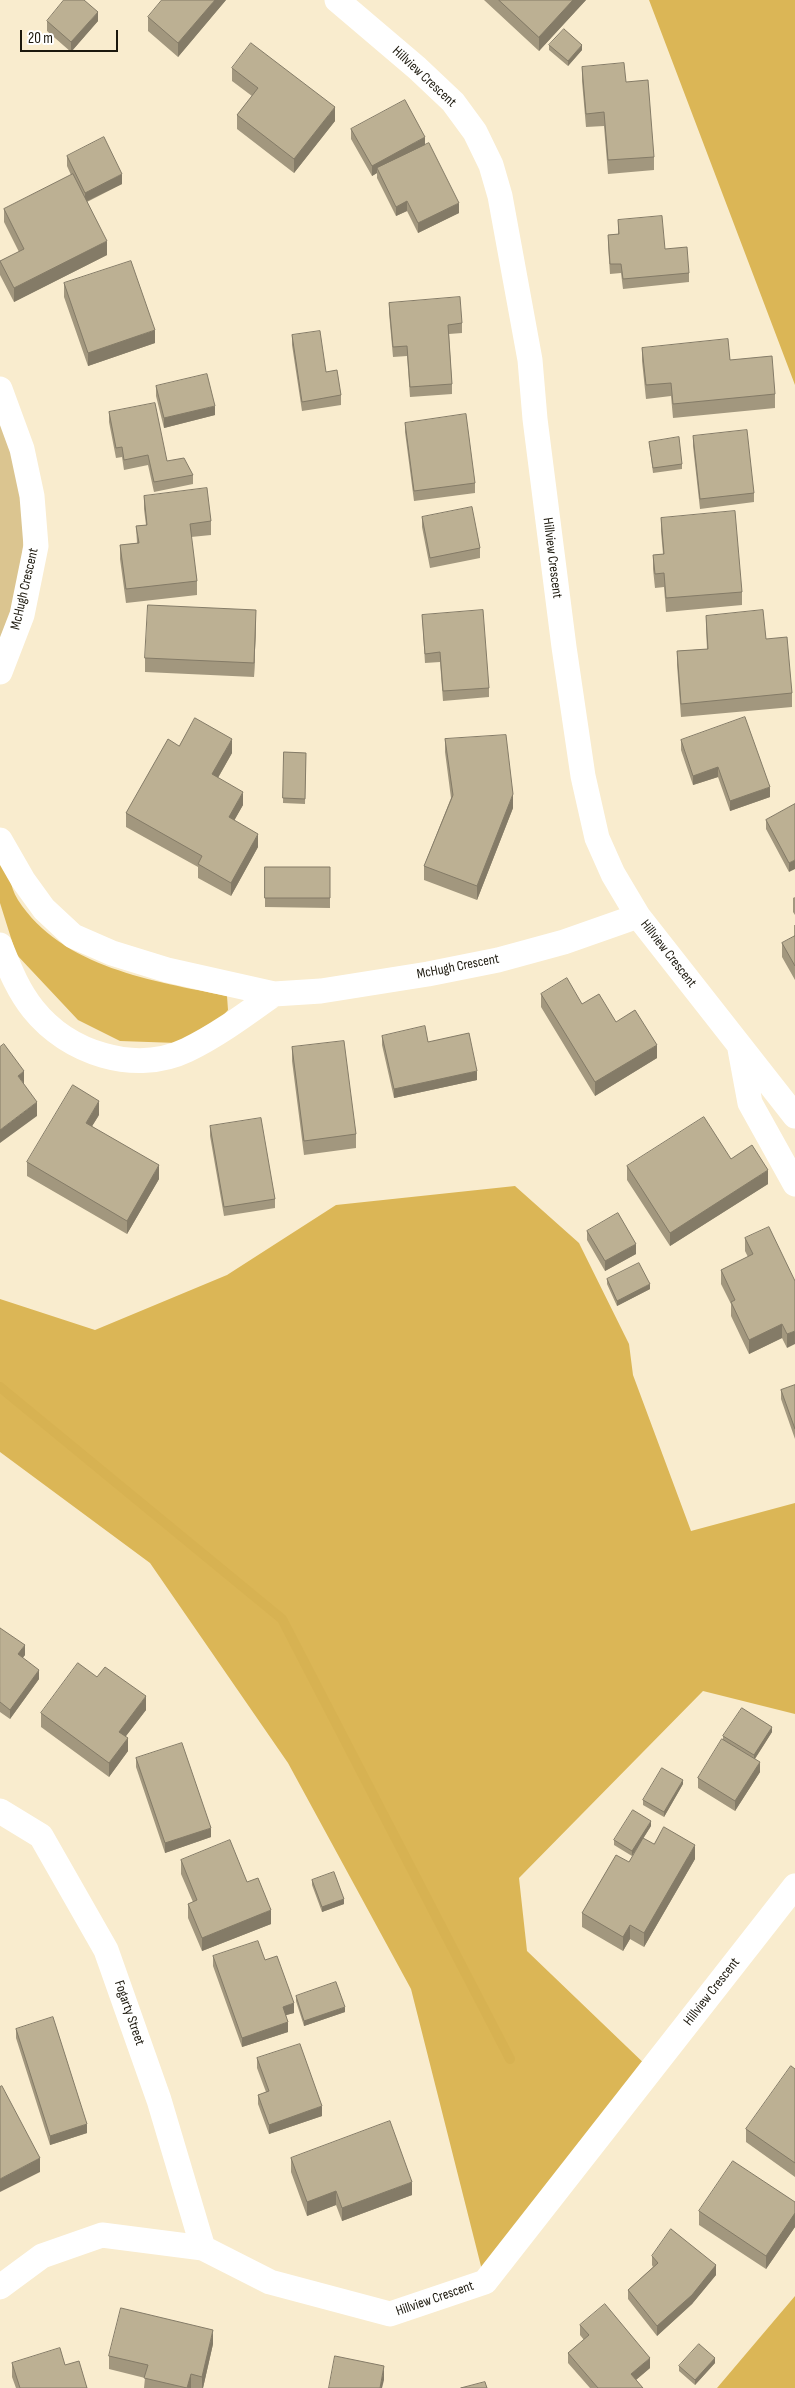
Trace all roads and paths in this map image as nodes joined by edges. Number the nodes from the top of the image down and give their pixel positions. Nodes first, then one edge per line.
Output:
1 (337, 0) edge
2 (0, 389) edge
3 (0, 672) edge
4 (0, 840) edge
5 (638, 916) junction
6 (0, 944) edge
7 (274, 994) junction
8 (739, 1044) junction
9 (795, 1116) edge
10 (795, 1184) edge
11 (0, 1811) edge
12 (795, 1886) edge
13 (203, 2248) junction
14 (0, 2288) edge

1 - 5 street, Hillview Crescent
2 - 3 street, McHugh Crescent
4 - 7 street, McHugh Crescent
5 - 7 street, McHugh Crescent
5 - 8 street, Hillview Crescent
6 - 7 street
8 - 9 street, Hillview Crescent
8 - 10 street
11 - 13 street, Fogarty Street
12 - 13 street, Hillview Crescent
13 - 14 street, Hillview Crescent

